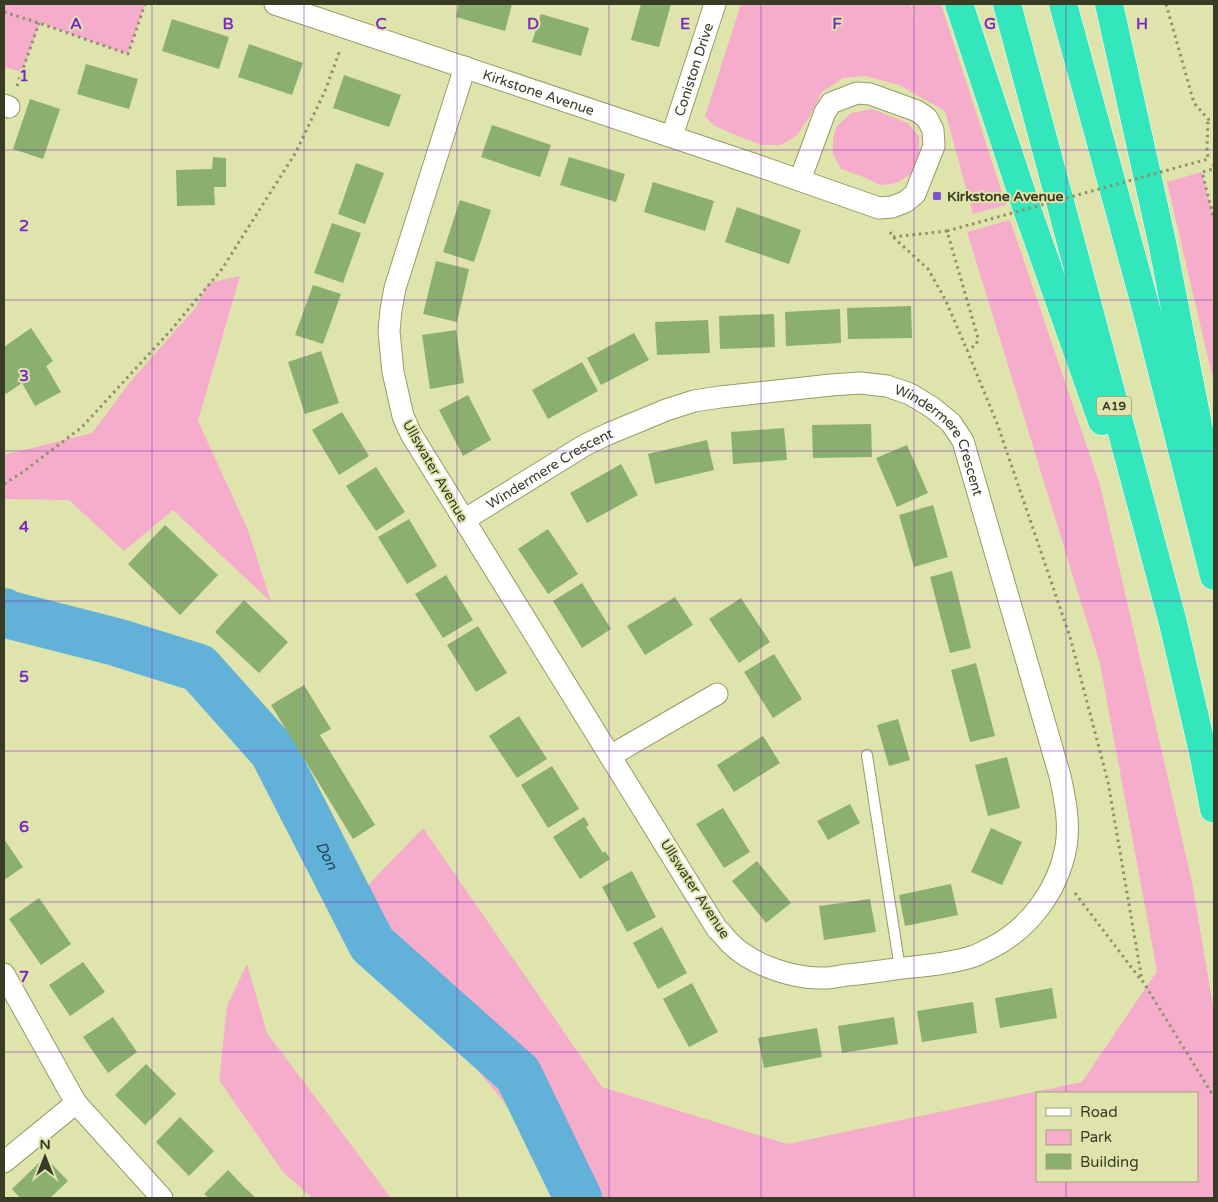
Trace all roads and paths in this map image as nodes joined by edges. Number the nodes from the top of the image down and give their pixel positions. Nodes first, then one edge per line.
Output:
1 (145, 4) edge
2 (275, 4) edge
3 (716, 4) edge
4 (959, 4) edge
5 (1007, 4) edge
6 (1063, 4) edge
7 (1109, 4) edge
8 (1166, 4) edge
9 (4, 12) edge
10 (40, 23) junction
11 (348, 28) junction
12 (465, 67) junction
13 (6, 106) edge
14 (1208, 119) junction
15 (1214, 121) edge
16 (672, 136) junction
17 (1214, 164) edge
18 (800, 180) junction
19 (879, 208) junction
20 (1214, 219) edge
21 (947, 231) junction
22 (893, 237) junction
23 (967, 350) junction
24 (4, 484) edge
25 (1214, 506) edge
26 (464, 520) junction
27 (1214, 576) edge
28 (1172, 623) junction
29 (717, 694) dead end
30 (867, 755) dead end
31 (610, 756) junction
32 (1214, 810) edge
33 (1059, 872) junction
34 (1017, 931) joint
35 (900, 969) junction
36 (4, 975) edge
37 (1142, 980) junction
38 (1214, 1097) edge
39 (76, 1103) junction
40 (4, 1162) edge
41 (162, 1198) edge

1 - 10 path
2 - 11 street, Kirkstone Avenue
3 - 16 street, Coniston Drive
4 - 28 highway
5 - 28 highway, A19
6 - 27 highway
7 - 25 highway
8 - 14 path
9 - 10 path
10 - 13 path
11 - 12 street, Kirkstone Avenue
11 - 24 path
12 - 16 street, Kirkstone Avenue
12 - 26 street, Ullswater Avenue
14 - 15 path
14 - 21 path, bridge
16 - 18 street, Kirkstone Avenue
17 - 20 path
18 - 19 street, Kirkstone Avenue
18 - 19 street
19 - 22 path
21 - 22 path
21 - 23 path
22 - 23 path
23 - 37 path
26 - 31 street, Ullswater Avenue
26 - 33 street, Windermere Crescent
28 - 32 highway, A19
29 - 31 street
30 - 35 lane
31 - 35 street, Ullswater Avenue
33 - 34 street, Windermere Crescent
33 - 37 path
34 - 35 street, Ullswater Avenue
36 - 39 street
37 - 38 path
39 - 40 street
39 - 41 street

